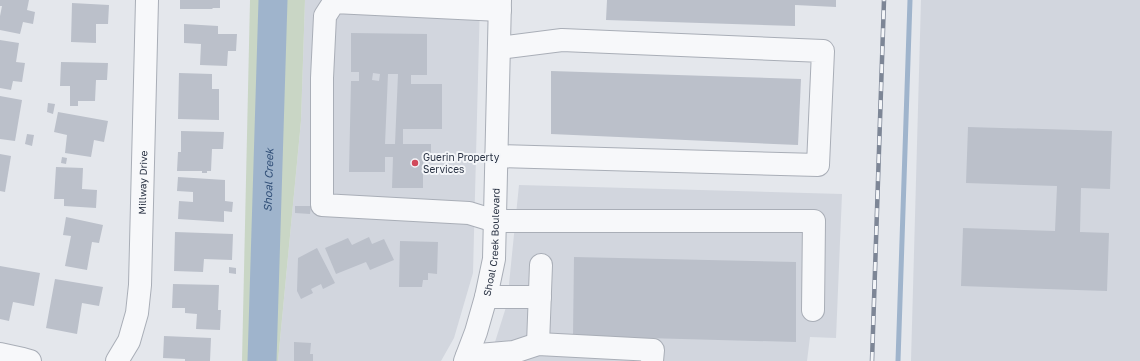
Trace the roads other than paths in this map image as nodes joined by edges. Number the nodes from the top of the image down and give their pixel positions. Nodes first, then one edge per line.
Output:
1 (147, 0) edge
2 (500, 5) edge
3 (499, 48) junction
4 (496, 156) junction
5 (495, 221) junction
6 (541, 265) dead end
7 (486, 297) junction
8 (540, 297) junction
9 (813, 310) dead end
10 (538, 344) junction
11 (0, 354) edge
12 (512, 356) edge
13 (466, 359) edge
14 (30, 361) edge
15 (117, 361) edge
16 (652, 361) edge

1 - 15 street, Millway Drive
2 - 3 street, Shoal Creek Boulevard
2 - 5 street
3 - 4 street, Shoal Creek Boulevard
3 - 4 street
4 - 5 street, Shoal Creek Boulevard
5 - 7 street, Shoal Creek Boulevard
5 - 9 street
6 - 8 street
7 - 8 street
7 - 13 street, Shoal Creek Boulevard
8 - 10 street
10 - 12 street
10 - 16 street
11 - 14 street
12 - 13 street

